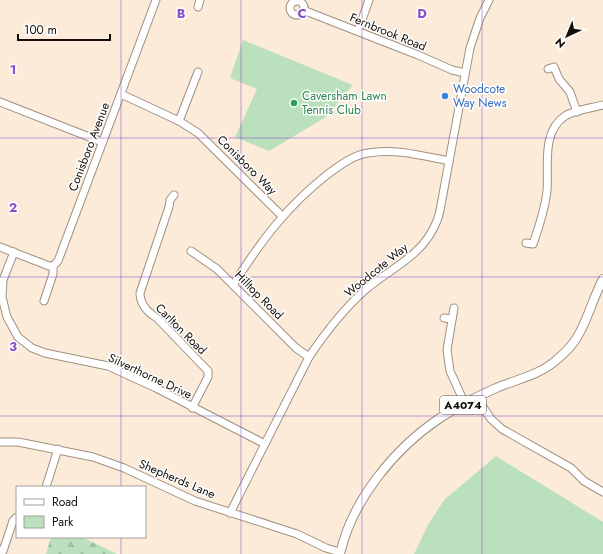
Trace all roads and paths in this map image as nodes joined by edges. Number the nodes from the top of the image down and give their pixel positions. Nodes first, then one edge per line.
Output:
1 (156, 0) edge
2 (369, 0) edge
3 (488, 0) edge
4 (303, 10) dead end
5 (358, 31) junction
6 (554, 67) dead end
7 (198, 72) dead end
8 (465, 73) junction
9 (121, 94) junction
10 (0, 102) edge
11 (603, 105) edge
12 (577, 112) junction
13 (179, 121) junction
14 (102, 142) junction
15 (449, 161) junction
16 (174, 195) dead end
17 (282, 216) junction
18 (533, 245) dead end
19 (0, 247) edge
20 (191, 251) dead end
21 (14, 252) junction
22 (53, 266) junction
23 (603, 279) edge
24 (233, 285) junction
25 (44, 301) dead end
26 (454, 308) dead end
27 (444, 318) dead end
28 (452, 319) junction
29 (309, 357) junction
30 (477, 398) junction
31 (465, 404) junction
32 (192, 408) junction
33 (0, 442) edge
34 (265, 444) junction
35 (58, 449) junction
36 (46, 486) edge
37 (603, 492) edge
38 (230, 513) junction
39 (16, 518) edge
40 (2, 552) edge
41 (340, 553) edge

1 - 9 street, Conisboro Avenue
2 - 5 street
3 - 8 street, Woodcote Way
4 - 5 street, Fernbrook Road
5 - 8 street, Fernbrook Road
6 - 12 street
7 - 13 street
8 - 15 street, Woodcote Way
9 - 13 street, Conisboro Way
9 - 14 street, Conisboro Avenue
10 - 14 street
11 - 12 street
12 - 18 street
13 - 17 street, Conisboro Way
14 - 22 street, Conisboro Avenue
15 - 17 street
15 - 29 street, Woodcote Way
16 - 32 street, Carlton Road
17 - 24 street
19 - 21 street
20 - 24 street, Hilltop Road
21 - 22 street
21 - 32 street, Silverthorne Drive
22 - 25 street, Conisboro Avenue
23 - 30 main road, A4074
24 - 29 street, Hilltop Road
26 - 28 street
27 - 28 street
28 - 31 street
29 - 34 street, Woodcote Way
30 - 31 main road, A4074
30 - 37 street
31 - 41 main road, A4074
32 - 34 street, Silverthorne Drive
33 - 35 street, Shepherds Lane
34 - 38 street, Woodcote Way
35 - 36 street
35 - 38 street, Shepherds Lane
38 - 41 street, Shepherds Lane
39 - 40 street

